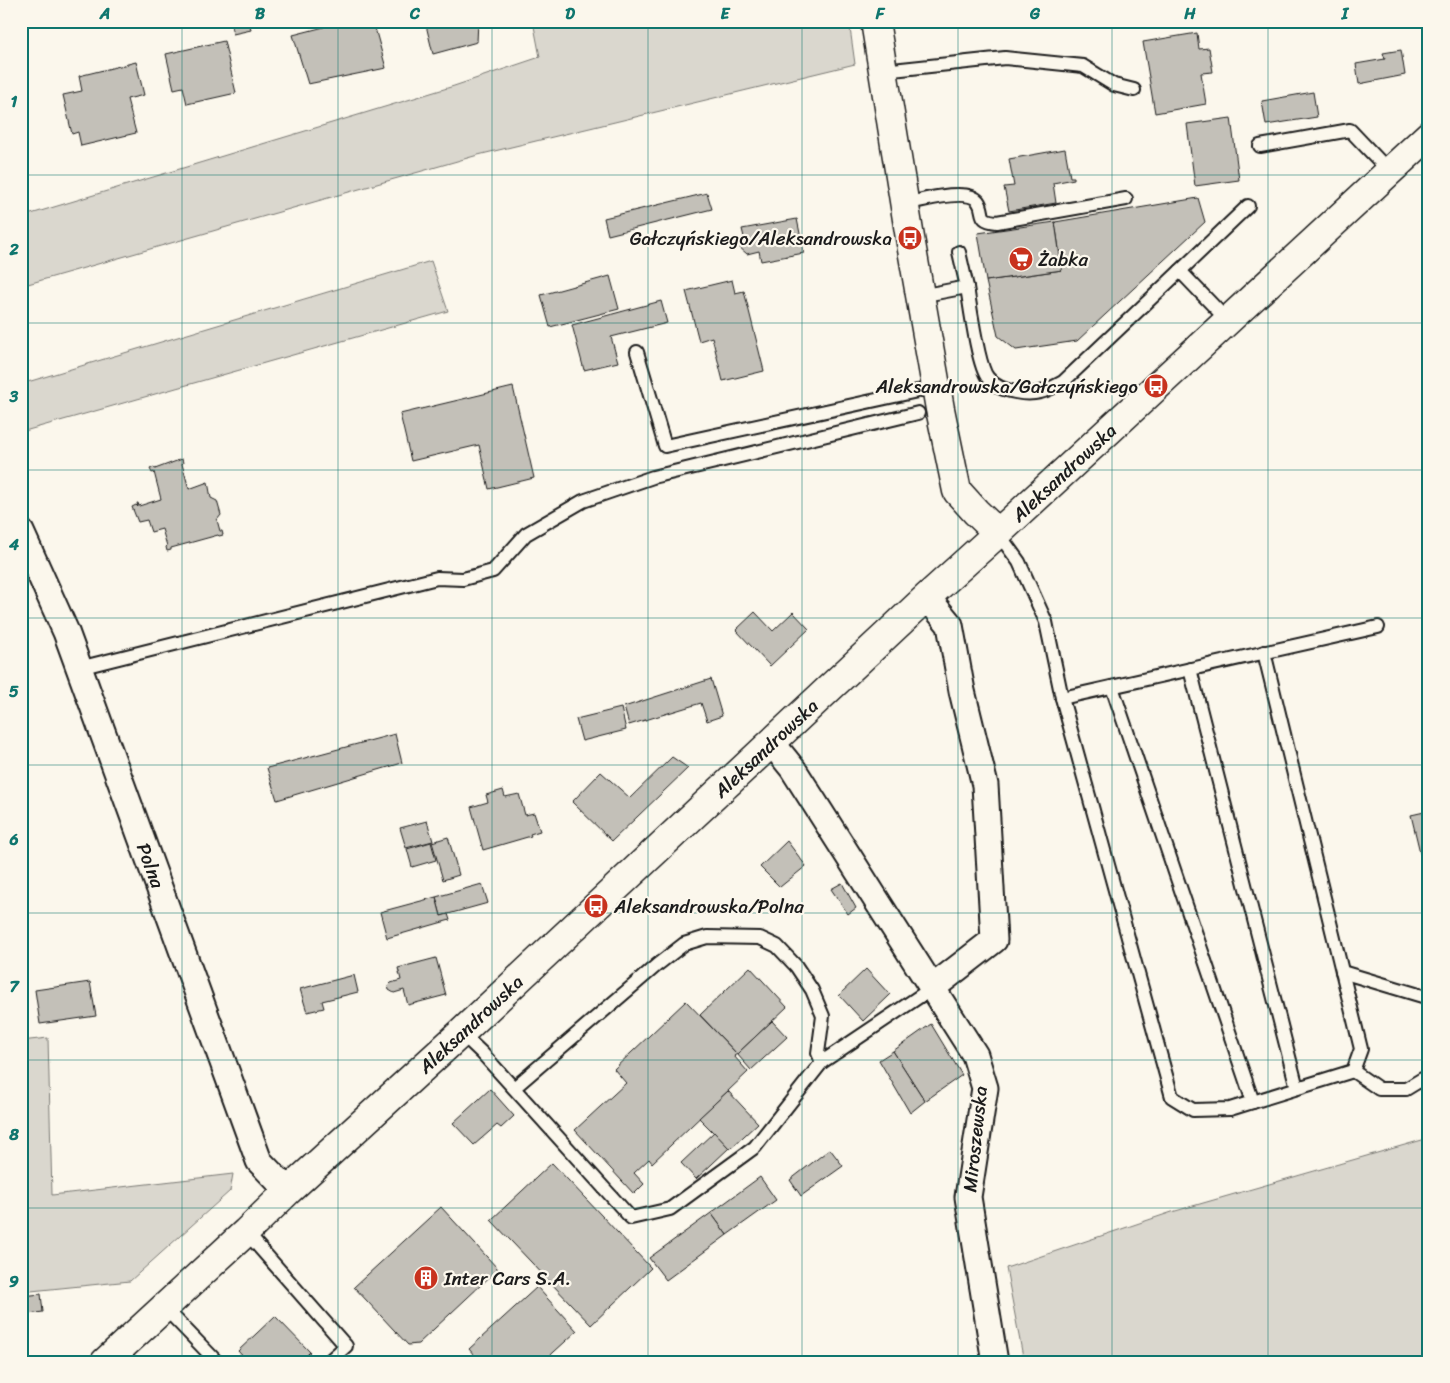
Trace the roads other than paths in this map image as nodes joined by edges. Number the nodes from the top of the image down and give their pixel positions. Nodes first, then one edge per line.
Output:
1 (875, 21) edge
2 (883, 71) junction
3 (1134, 90) dead end
4 (1429, 135) edge
5 (1260, 146) dead end
6 (1390, 171) junction
7 (1126, 199) dead end
8 (904, 204) junction
9 (1248, 206) dead end
10 (959, 252) dead end
11 (1180, 271) junction
12 (966, 288) junction
13 (920, 296) junction
14 (1227, 320) junction
15 (637, 352) dead end
16 (936, 387) junction
17 (918, 414) dead end
18 (21, 532) edge
19 (998, 533) junction
20 (927, 596) junction
21 (1378, 627) dead end
22 (1264, 652) junction
23 (79, 668) junction
24 (1190, 669) junction
25 (1112, 686) junction
26 (1062, 698) junction
27 (772, 743) junction
28 (1342, 972) junction
29 (932, 988) junction
30 (1429, 998) edge
31 (461, 1033) junction
32 (822, 1062) junction
33 (1353, 1071) junction
34 (1429, 1075) edge
35 (514, 1088) junction
36 (1297, 1088) junction
37 (1253, 1102) junction
38 (288, 1191) junction
39 (246, 1232) junction
40 (165, 1308) junction
41 (105, 1362) edge
42 (217, 1362) edge
43 (328, 1362) edge
44 (995, 1362) edge

1 - 2 main road
2 - 3 lane
2 - 8 main road
4 - 6 main road, Aleksandrowska
5 - 6 lane
6 - 14 main road, Aleksandrowska
7 - 8 lane
8 - 13 main road
9 - 11 lane
10 - 12 lane
11 - 12 lane
11 - 14 lane
12 - 13 lane
13 - 16 main road
14 - 19 main road, Aleksandrowska
15 - 16 lane
16 - 19 main road
17 - 23 lane
18 - 23 street, Polna
19 - 20 main road, Aleksandrowska
19 - 26 lane
20 - 27 main road, Aleksandrowska
20 - 29 street
21 - 22 lane
22 - 24 lane
22 - 28 lane
23 - 38 street, Polna
24 - 25 lane
24 - 36 lane
25 - 26 lane
25 - 37 lane
26 - 37 lane
27 - 29 street, Miroszewska
27 - 31 main road, Aleksandrowska
28 - 30 lane
28 - 33 lane
29 - 32 lane
29 - 44 street, Miroszewska
31 - 35 lane
31 - 38 main road, Aleksandrowska
32 - 35 lane
32 - 35 lane
33 - 34 lane
33 - 36 lane
36 - 37 lane
38 - 39 main road, Aleksandrowska
39 - 40 main road, Aleksandrowska
39 - 43 lane
40 - 41 main road, Aleksandrowska
40 - 42 lane

